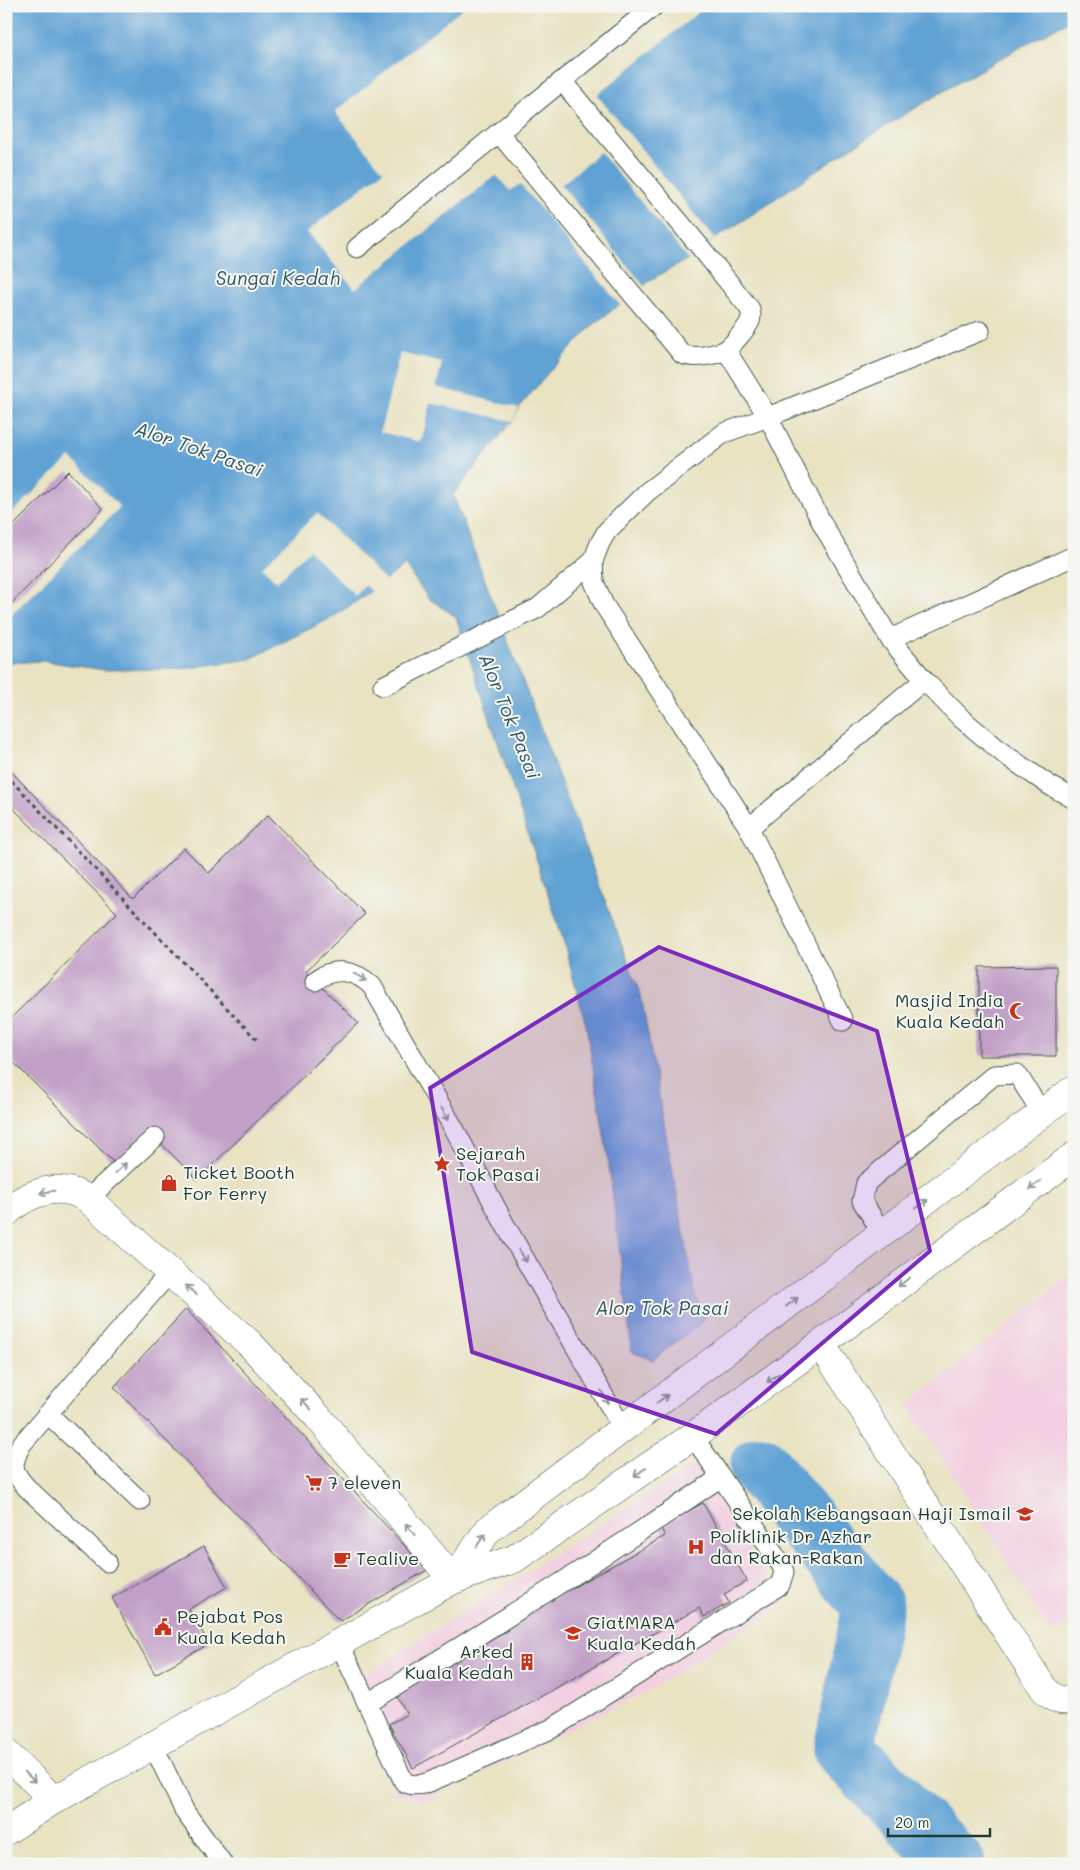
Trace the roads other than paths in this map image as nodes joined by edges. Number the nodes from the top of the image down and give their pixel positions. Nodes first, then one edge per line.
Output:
1 (654, 6) edge
2 (562, 81) junction
3 (499, 133) junction
4 (357, 248) dead end
5 (980, 331) dead end
6 (726, 350) junction
7 (768, 417) junction
8 (1074, 556) edge
9 (594, 561) junction
10 (890, 639) junction
11 (924, 680) junction
12 (383, 686) dead end
13 (1074, 799) edge
14 (749, 828) junction
15 (315, 981) dead end
16 (844, 1021) dead end
17 (1074, 1089) edge
18 (1042, 1113) junction
19 (155, 1137) dead end
20 (1074, 1156) edge
21 (88, 1198) junction
22 (6, 1212) edge
23 (883, 1234) junction
24 (170, 1272) junction
25 (821, 1344) junction
26 (48, 1414) junction
27 (623, 1429) junction
28 (693, 1436) junction
29 (721, 1477) junction
30 (140, 1501) dead end
31 (107, 1562) dead end
32 (453, 1580) junction
33 (338, 1643) junction
34 (1074, 1699) edge
35 (368, 1703) junction
36 (153, 1745) junction
37 (6, 1753) edge
38 (54, 1800) junction
39 (6, 1831) edge
40 (224, 1864) edge

1 - 2 lane
2 - 3 lane
2 - 6 lane
3 - 4 lane
3 - 6 lane
5 - 7 lane
6 - 7 lane
7 - 9 lane
7 - 10 lane
8 - 10 lane
9 - 12 lane
9 - 14 lane
10 - 11 lane
11 - 13 lane
11 - 14 lane
14 - 16 lane
15 -> 27 lane
17 - 18 main road
23 -> 18 main road
18 - 23 lane
21 -> 19 lane
20 -> 25 main road
21 -> 22 main road
21 - 24 main road
27 -> 23 main road
24 - 26 lane
32 -> 24 main road
25 -> 28 main road
25 - 34 main road
26 - 30 lane
26 - 31 lane
32 -> 27 main road
28 - 29 lane
28 -> 32 main road
29 - 35 lane
29 - 35 lane
32 - 33 main road
33 - 35 lane
33 - 36 main road
36 - 38 main road
36 - 40 lane
37 -> 38 main road
38 - 39 main road

